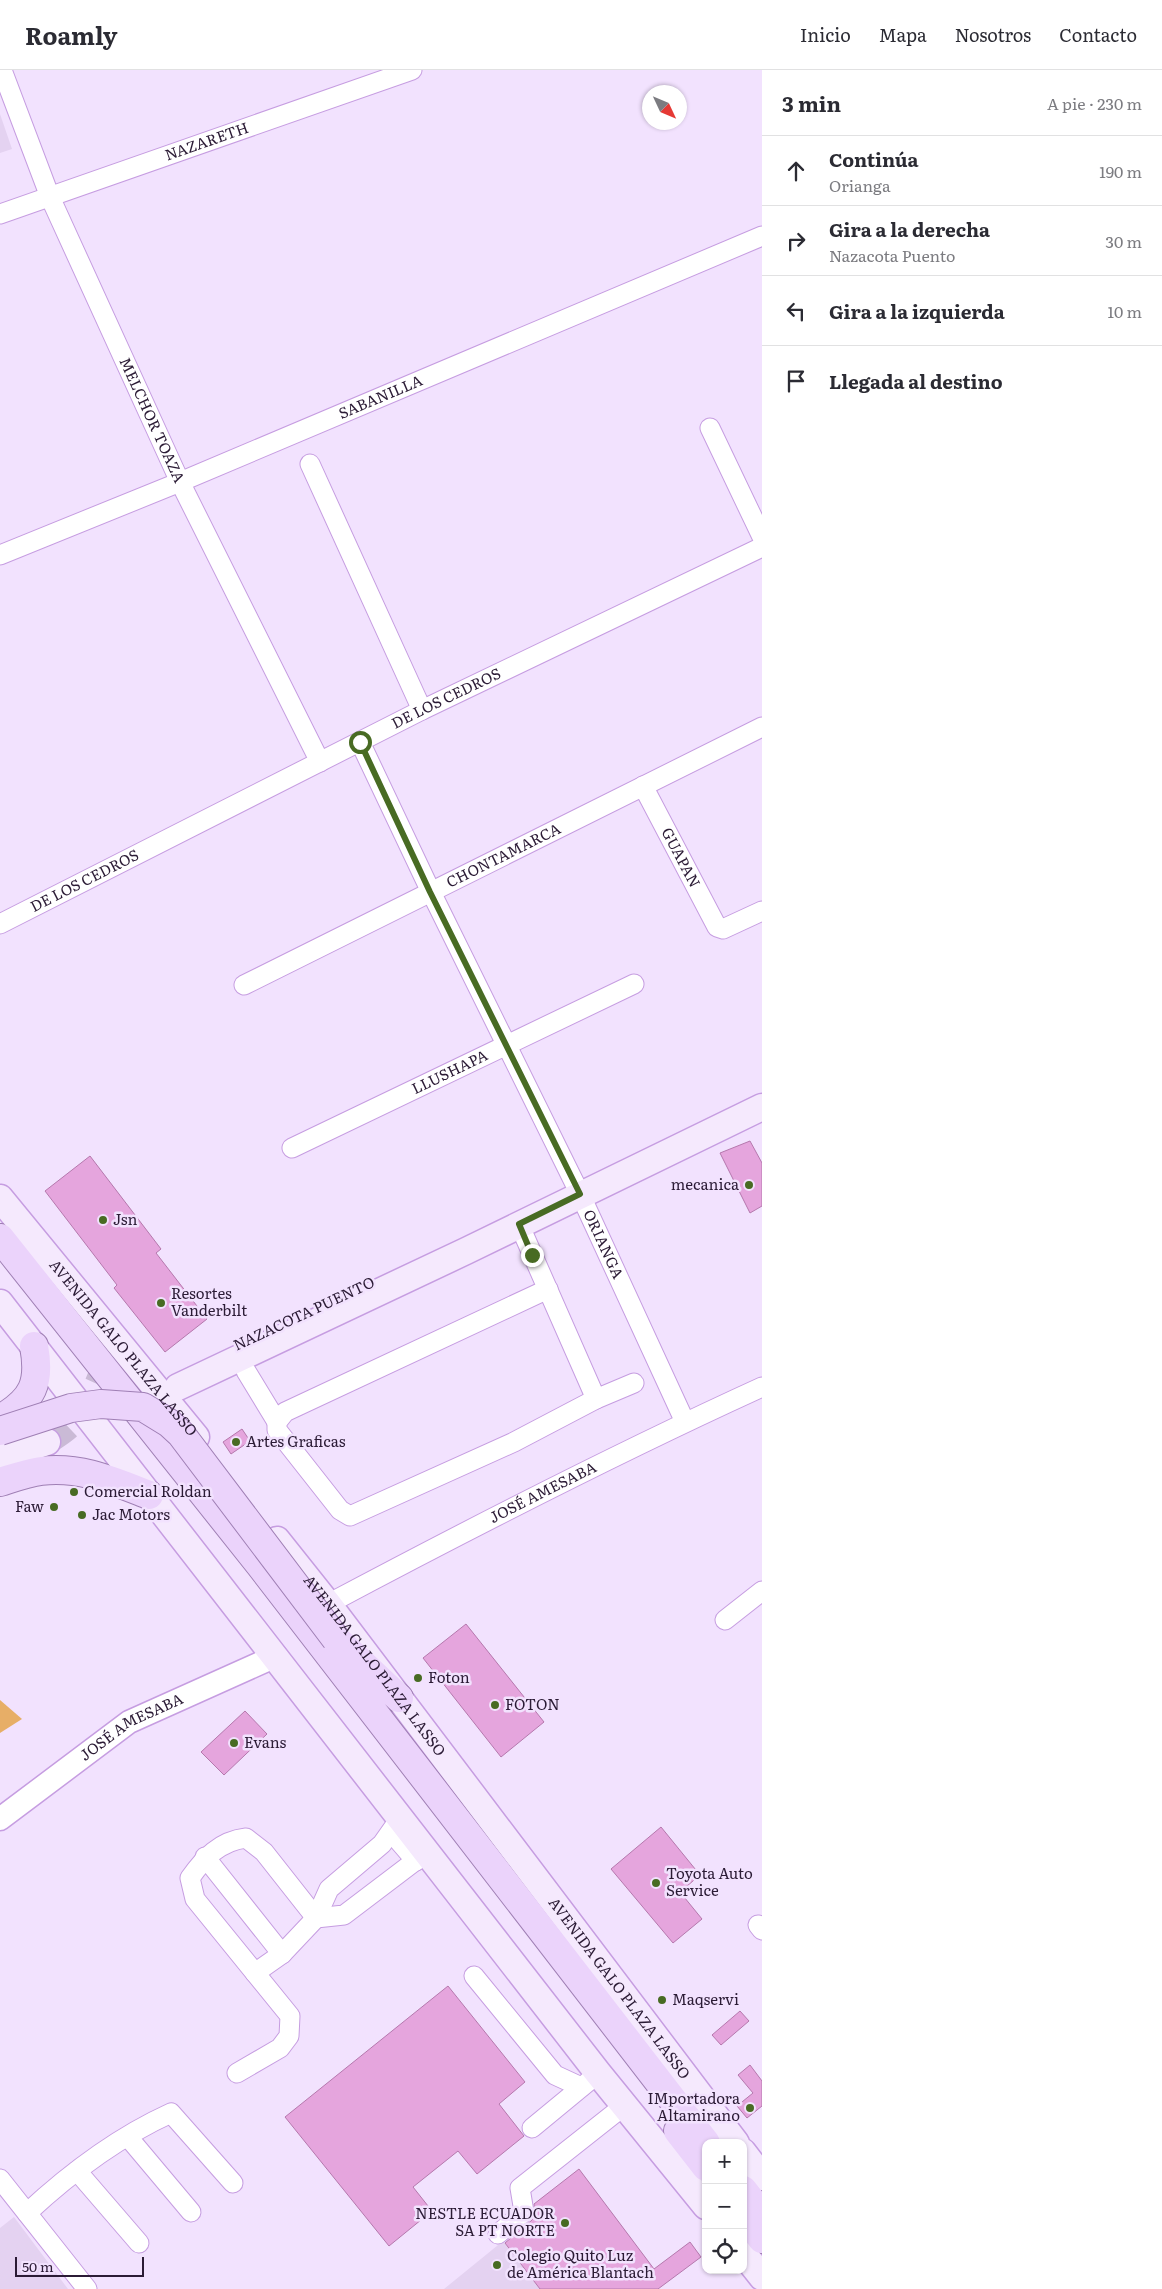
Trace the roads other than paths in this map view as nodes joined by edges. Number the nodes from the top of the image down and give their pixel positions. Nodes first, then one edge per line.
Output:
1 (2, 70) edge
2 (412, 70) edge
3 (50, 197) junction
4 (0, 214) edge
5 (762, 236) edge
6 (710, 428) dead end
7 (310, 464) dead end
8 (180, 482) junction
9 (762, 536) edge
10 (762, 546) edge
11 (0, 555) edge
12 (422, 710) junction
13 (762, 727) edge
14 (360, 742) junction
15 (320, 762) junction
16 (643, 786) junction
17 (430, 892) junction
18 (762, 911) edge
19 (0, 924) edge
20 (634, 984) dead end
21 (244, 985) dead end
22 (504, 1044) junction
23 (762, 1106) edge
24 (292, 1148) dead end
25 (580, 1194) junction
26 (0, 1198) edge
27 (0, 1208) edge
28 (519, 1224) junction
29 (0, 1238) edge
30 (466, 1251) junction
31 (0, 1264) edge
32 (548, 1289) junction
33 (62, 1290) tunnel mouth
34 (0, 1303) edge
35 (34, 1346) junction
36 (246, 1371) junction
37 (145, 1373) junction
38 (634, 1383) dead end
39 (762, 1387) edge
40 (178, 1388) dead end
41 (596, 1399) junction
42 (0, 1419) edge
43 (183, 1421) junction
44 (277, 1422) junction
45 (685, 1422) junction
46 (0, 1431) edge
47 (47, 1442) tunnel mouth
48 (0, 1458) edge
49 (0, 1482) edge
50 (149, 1495) junction
51 (762, 1591) edge
52 (328, 1604) junction
53 (725, 1620) dead end
54 (276, 1656) junction
55 (399, 1698) junction
56 (0, 1819) edge
57 (396, 1825) junction
58 (422, 1856) junction
59 (205, 1857) junction
60 (316, 1918) junction
61 (282, 1954) junction
62 (255, 1973) junction
63 (474, 1976) dead end
64 (238, 2073) dead end
65 (590, 2080) junction
66 (625, 2105) junction
67 (532, 2128) dead end
68 (128, 2137) junction
69 (703, 2139) edge
70 (733, 2139) edge
71 (747, 2157) edge
72 (702, 2162) edge
73 (77, 2171) junction
74 (762, 2176) edge
75 (0, 2179) edge
76 (233, 2183) dead end
77 (747, 2195) edge
78 (702, 2201) edge
79 (191, 2212) dead end
80 (27, 2213) junction
81 (762, 2214) edge
82 (747, 2220) edge
83 (498, 2234) dead end
84 (762, 2239) edge
85 (139, 2244) dead end
86 (747, 2258) edge
87 (762, 2276) edge
88 (87, 2289) edge

1 - 3 street, MELCHOR TOAZA
2 - 3 street, NAZARETH
3 - 4 street, NAZARETH
3 - 8 street, MELCHOR TOAZA
5 - 8 street, SABANILLA
6 - 9 street
7 - 12 street
8 - 11 street, SABANILLA
8 - 15 street, MELCHOR TOAZA
10 - 12 street, DE LOS CEDROS
12 - 14 street, DE LOS CEDROS
13 - 16 street, CHONTAMARCA
14 - 15 street, DE LOS CEDROS
14 - 17 street, ORIANGA
15 - 19 street, DE LOS CEDROS
16 - 17 street, CHONTAMARCA
16 - 18 street, GUAPAN
17 - 21 street, CHONTAMARCA
17 - 22 street, ORIANGA
20 - 22 street, LLUSHAPA
22 - 24 street, LLUSHAPA
22 - 25 street, ORIANGA
23 - 25 main road, NAZACOTA PUENTO
25 - 28 main road, NAZACOTA PUENTO
25 - 45 street, ORIANGA
26 - 37 main road, AVENIDA GALO PLAZA LASSO
27 - 33 main road
28 - 30 main road, NAZACOTA PUENTO
28 - 32 street
29 - 69 main road, AVENIDA GALO PLAZA LASSO
30 - 36 main road
30 - 37 main road, NAZACOTA PUENTO
30 - 40 main road, NAZACOTA PUENTO
31 - 72 main road
32 - 41 street
32 - 44 street
34 - 35 main road
35 - 42 main road
35 - 50 main road
36 - 43 main road
36 - 44 street
37 - 43 main road, AVENIDA GALO PLAZA LASSO
38 - 41 street
39 - 45 street, JOSÉ AMESABA
41 - 44 street
43 - 52 main road, AVENIDA GALO PLAZA LASSO
45 - 52 street, JOSÉ AMESABA
46 - 55 main road, bridge
47 - 48 main road
49 - 50 main road
50 - 54 main road
51 - 53 street
52 - 55 main road, AVENIDA GALO PLAZA LASSO
54 - 56 street, JOSÉ AMESABA
54 - 57 main road
55 - 70 main road, AVENIDA GALO PLAZA LASSO
57 - 58 main road
57 - 60 street
58 - 60 street
58 - 65 main road
59 - 60 street
59 - 61 street
59 - 62 street
60 - 61 street
61 - 62 street
62 - 64 street
63 - 65 street
65 - 66 main road
65 - 67 street
66 - 78 main road
66 - 83 street
68 - 73 street
68 - 76 street
68 - 79 street
71 - 74 main road
73 - 80 street
73 - 85 street
75 - 80 street
77 - 81 main road
80 - 88 street
82 - 84 main road
86 - 87 main road

